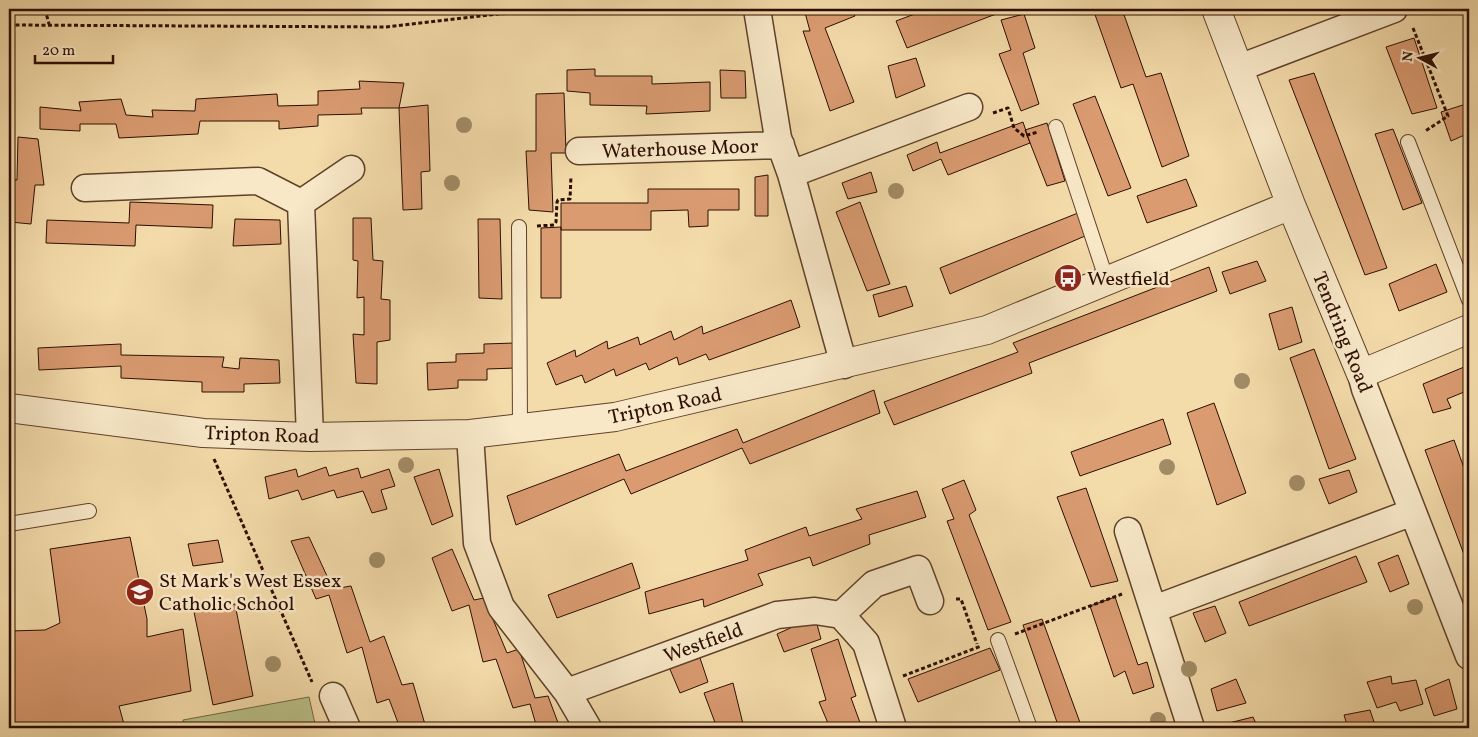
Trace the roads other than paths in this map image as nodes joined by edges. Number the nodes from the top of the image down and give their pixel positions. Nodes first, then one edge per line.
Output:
1 (757, 9) edge
2 (1216, 9) edge
3 (1403, 18) edge
4 (1238, 68) junction
5 (968, 107) road end
6 (1056, 127) road end
7 (1408, 142) road end
8 (781, 145) junction
9 (579, 151) road end
10 (351, 169) dead end
11 (791, 174) junction
12 (85, 188) dead end
13 (301, 203) junction
14 (1291, 205) junction
15 (519, 227) road end
16 (1107, 281) junction
17 (1469, 300) edge
18 (1469, 329) edge
19 (844, 365) junction
20 (1361, 374) junction
21 (9, 408) edge
22 (520, 428) junction
23 (470, 434) junction
24 (310, 437) junction
25 (89, 511) dead end
26 (1413, 512) junction
27 (9, 520) edge
28 (1128, 532) dead end
29 (930, 601) road end
30 (1154, 609) junction
31 (841, 615) junction
32 (998, 640) dead end
33 (1469, 656) edge
34 (567, 692) junction
35 (333, 696) road end
36 (347, 728) edge
37 (588, 728) edge
38 (893, 728) edge
39 (1027, 728) edge
40 (1191, 728) edge

1 - 8 street
2 - 4 street, Tendring Road
3 - 4 street
4 - 14 street, Tendring Road
5 - 11 street
6 - 16 lane
7 - 17 lane
8 - 9 street, Waterhouse Moor
8 - 11 street
10 - 13 street
11 - 19 street
12 - 13 street
13 - 24 street
14 - 16 street, Tripton Road
14 - 20 street, Tendring Road
15 - 22 lane
16 - 19 street, Tripton Road
18 - 20 street
19 - 22 street, Tripton Road
20 - 26 street, Tendring Road
21 - 24 street, Tripton Road
22 - 23 street, Tripton Road
23 - 24 street, Tripton Road
23 - 34 street
25 - 27 lane
26 - 30 street
26 - 33 street, Tendring Road
28 - 30 street
29 - 31 street
30 - 40 street
31 - 34 street, Westfield
31 - 38 street
32 - 39 lane
34 - 37 street
35 - 36 street

